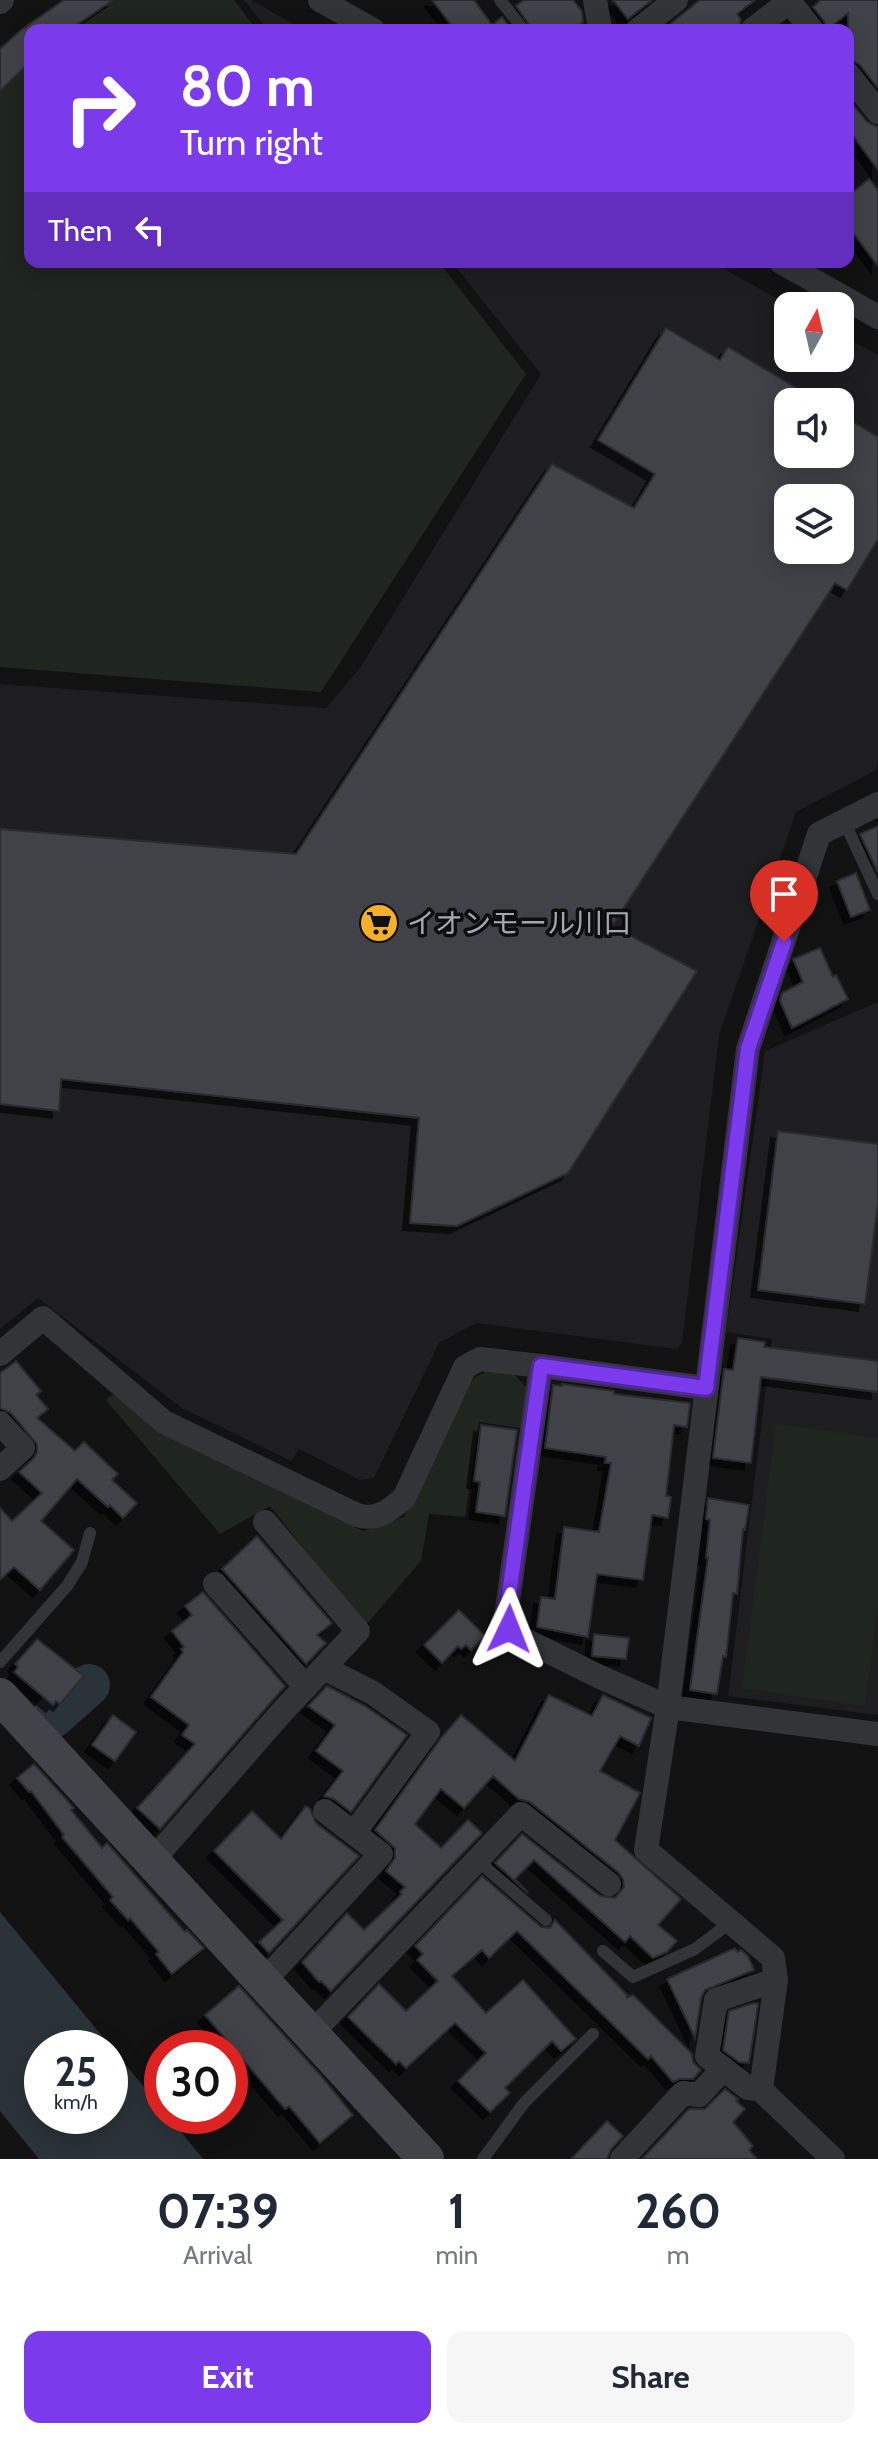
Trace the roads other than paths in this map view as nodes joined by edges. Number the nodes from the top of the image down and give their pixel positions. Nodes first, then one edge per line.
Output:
1 (320, 0) edge
2 (500, 0) edge
3 (595, 0) edge
4 (676, 0) edge
5 (790, 1) edge
6 (362, 24) edge
7 (519, 24) edge
8 (599, 24) edge
9 (646, 24) edge
10 (760, 24) edge
11 (807, 24) edge
12 (854, 82) edge
13 (868, 102) edge
14 (792, 268) edge
15 (878, 317) edge
16 (878, 804) edge
17 (844, 821) junction
18 (878, 894) edge
19 (0, 1354) edge
20 (541, 1366) junction
21 (706, 1388) junction
22 (0, 1423) edge
23 (0, 1469) edge
24 (265, 1522) dead end
25 (90, 1533) dead end
26 (215, 1584) dead end
27 (0, 1662) edge
28 (324, 1668) junction
29 (306, 1687) junction
30 (0, 1696) edge
31 (668, 1707) junction
32 (878, 1734) edge
33 (325, 1811) dead end
34 (354, 1833) junction
35 (477, 1860) junction
36 (152, 1861) junction
37 (609, 1884) dead end
38 (546, 1920) dead end
39 (731, 1922) junction
40 (603, 1951) dead end
41 (776, 1980) junction
42 (263, 1982) junction
43 (593, 2034) dead end
44 (310, 2035) junction
45 (723, 2069) junction
46 (761, 2090) junction
47 (426, 2159) edge
48 (483, 2159) edge
49 (622, 2159) edge
50 (833, 2159) edge

1 - 6 street
2 - 7 lane
3 - 8 street
4 - 9 street
5 - 10 street
5 - 11 street
12 - 13 street
14 - 15 street
16 - 17 street
17 - 18 lane
17 - 21 street
19 - 20 street
20 - 21 street
20 - 31 street
21 - 31 street
22 - 23 street
24 - 28 street
25 - 27 lane
26 - 29 street
28 - 29 street
28 - 34 street
29 - 36 street
30 - 36 street
31 - 32 street
31 - 39 street
33 - 34 street
34 - 42 street
35 - 37 street
35 - 38 lane
35 - 44 street
36 - 42 street
39 - 40 lane
39 - 41 street
41 - 45 street
41 - 46 street
42 - 44 street
43 - 48 lane
44 - 47 street
45 - 46 street
45 - 49 street
46 - 50 street

